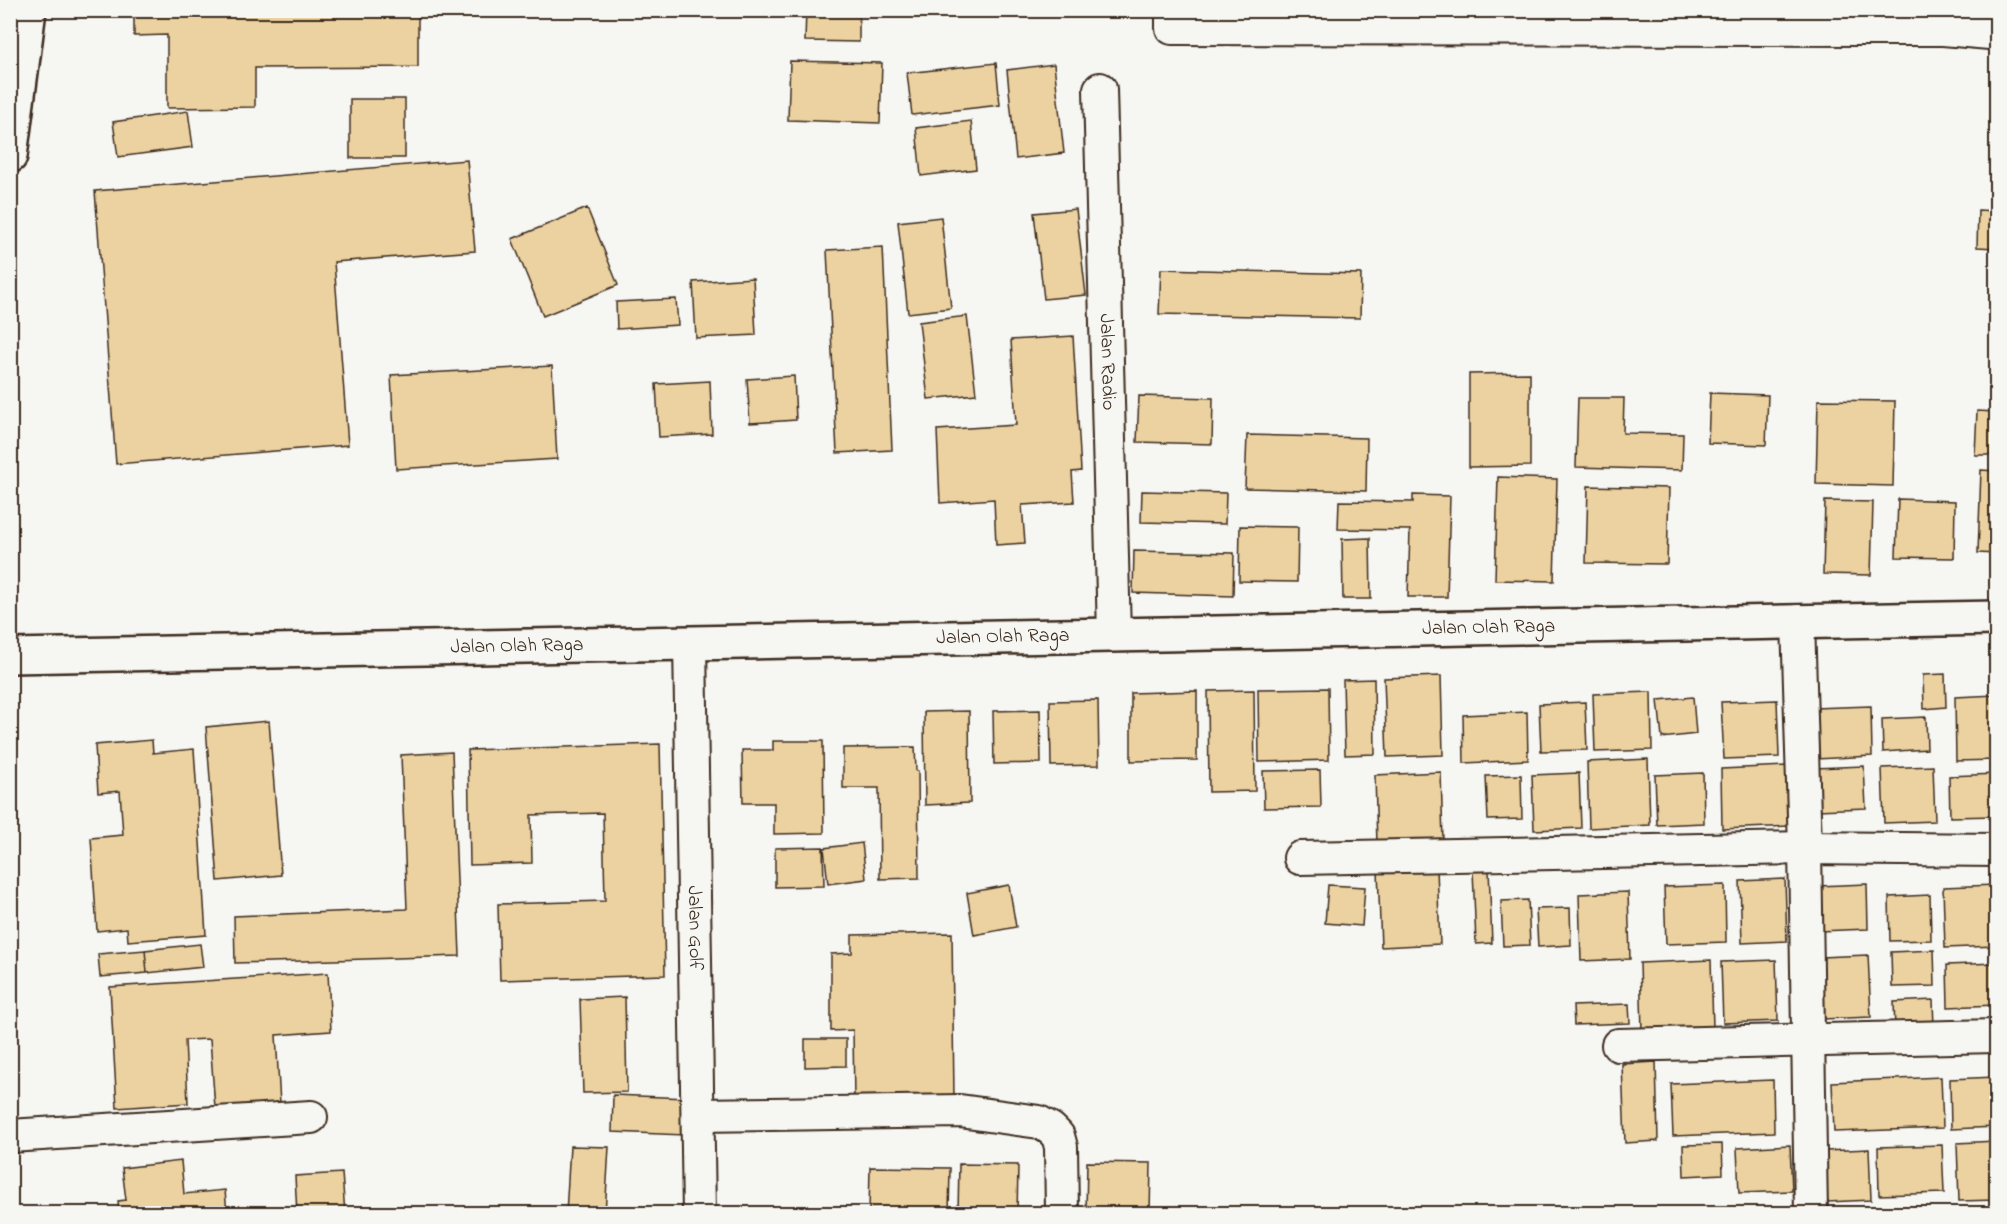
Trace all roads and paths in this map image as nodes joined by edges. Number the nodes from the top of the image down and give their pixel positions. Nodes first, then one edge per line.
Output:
1 (29, 10) edge
2 (1172, 10) edge
3 (1996, 30) edge
4 (1100, 89) dead end
5 (10, 156) edge
6 (1996, 618) edge
7 (1798, 621) junction
8 (1113, 635) junction
9 (690, 643) junction
10 (10, 656) edge
11 (1805, 848) junction
12 (1996, 850) edge
13 (1300, 858) dead end
14 (1996, 1036) edge
15 (1807, 1041) junction
16 (1618, 1045) dead end
17 (698, 1115) junction
18 (311, 1117) dead end
19 (10, 1136) edge
20 (1062, 1211) dead end
21 (699, 1214) edge
22 (1811, 1214) edge

1 - 5 street
2 - 3 street
4 - 8 street, Jalan Radio
6 - 7 street, Jalan Olah Raga
7 - 8 street, Jalan Olah Raga
7 - 11 street
8 - 9 street, Jalan Olah Raga
9 - 10 street, Jalan Olah Raga
9 - 17 street, Jalan Golf
11 - 12 street
11 - 13 street
11 - 15 street
14 - 15 street
15 - 16 street
15 - 22 street
17 - 20 street
17 - 21 street, Jalan Golf
18 - 19 street

